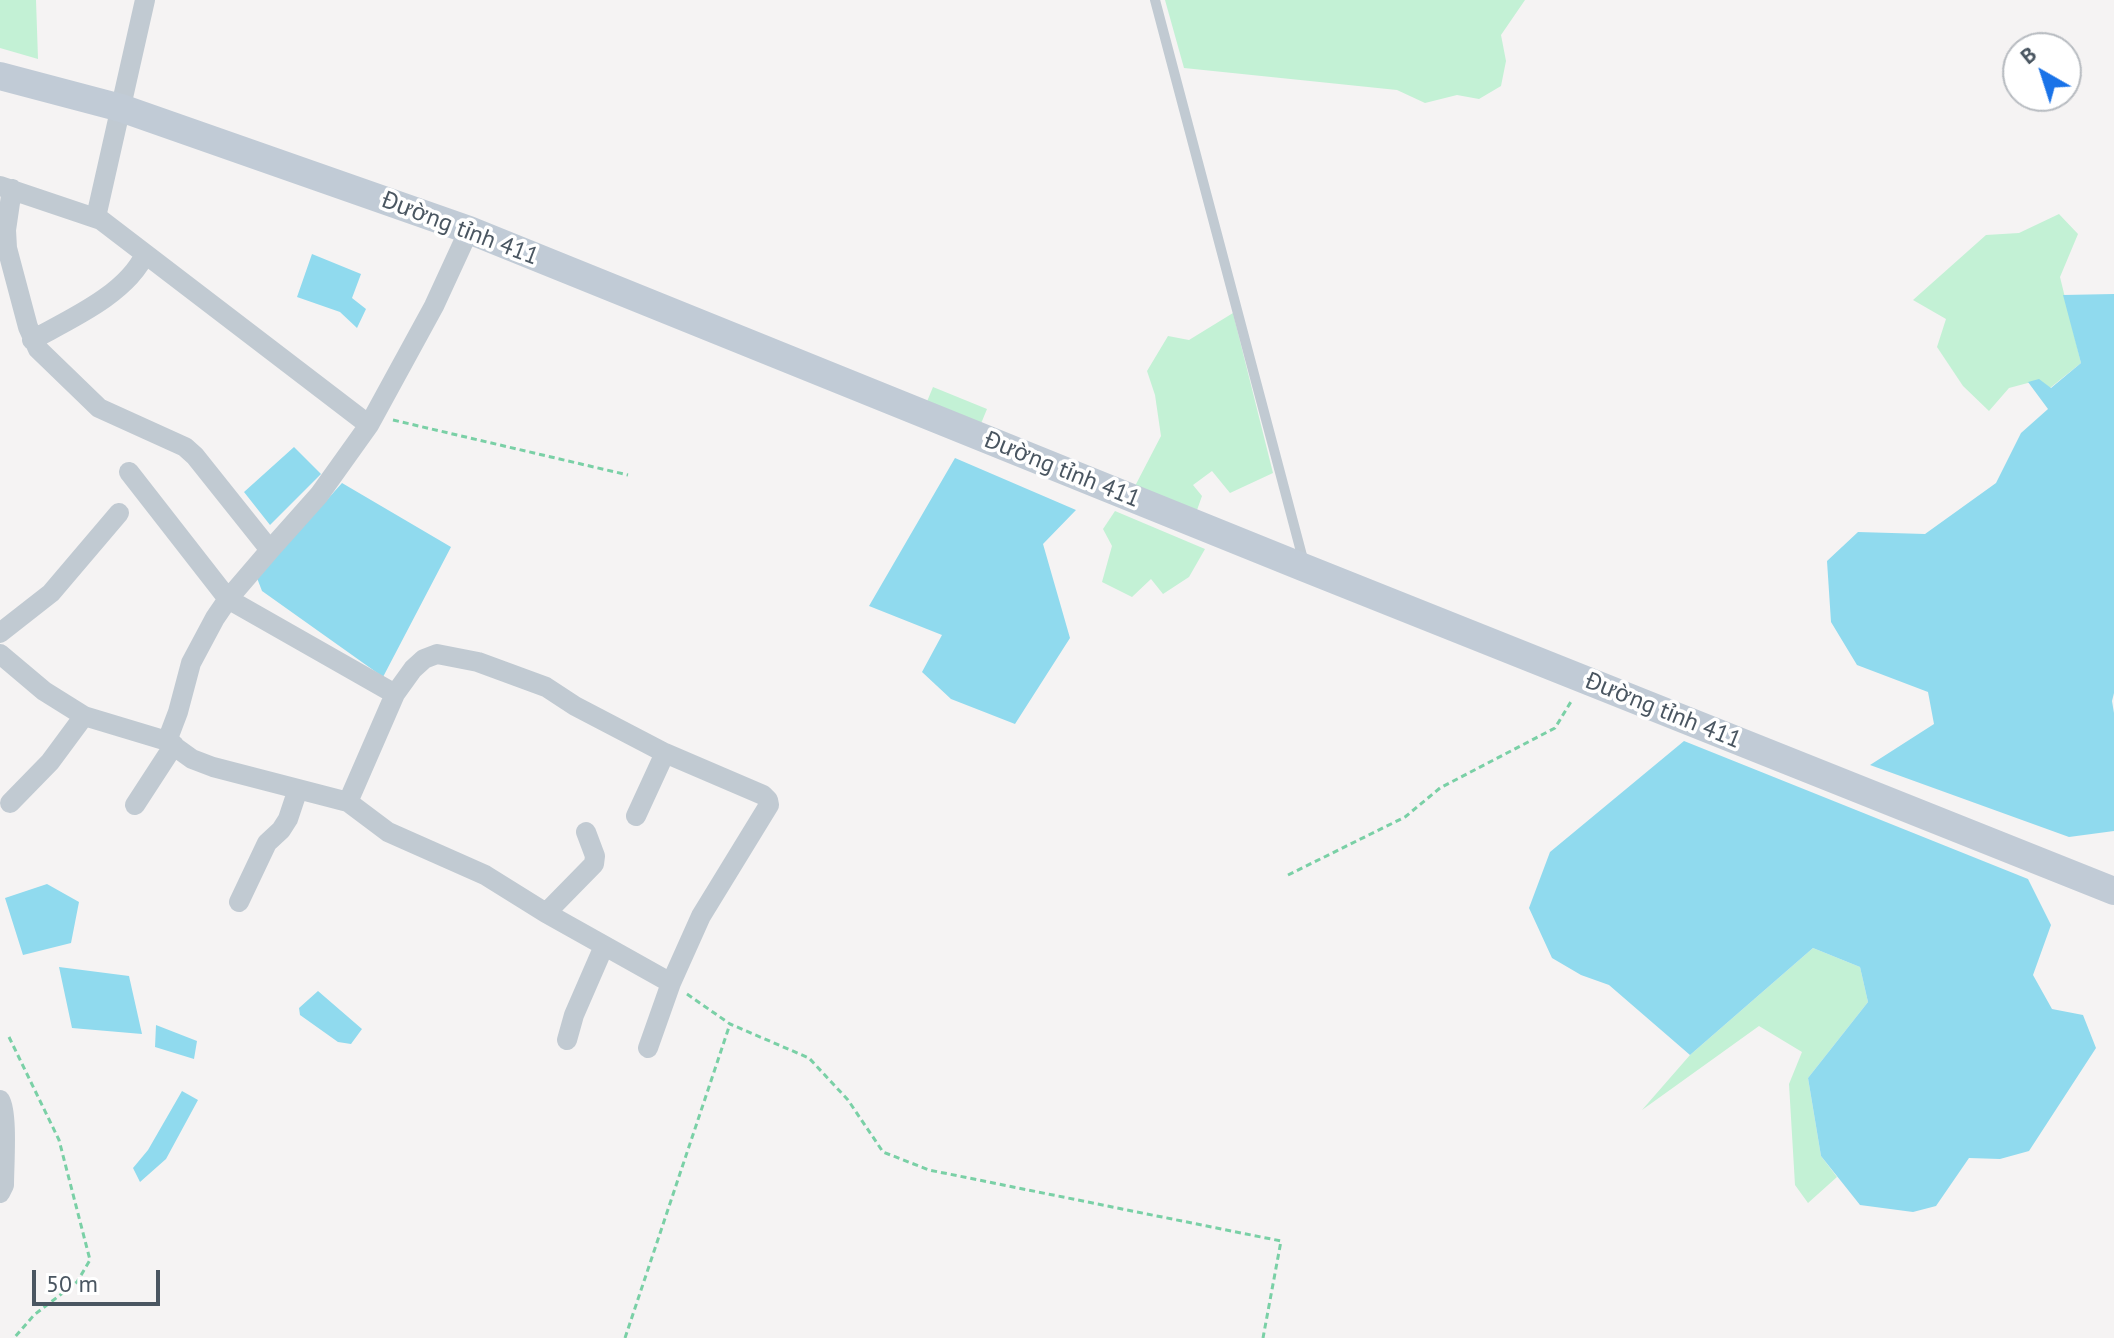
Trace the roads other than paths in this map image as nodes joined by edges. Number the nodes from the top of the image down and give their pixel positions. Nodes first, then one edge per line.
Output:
1 (145, 0) edge
2 (1155, 0) edge
3 (0, 76) edge
4 (121, 108) junction
5 (6, 188) edge
6 (96, 217) junction
7 (469, 230) junction
8 (145, 254) junction
9 (32, 340) junction
10 (371, 420) junction
11 (129, 472) dead end
12 (119, 513) dead end
13 (270, 550) junction
14 (1305, 568) junction
15 (228, 599) junction
16 (0, 633) edge
17 (0, 654) edge
18 (395, 694) junction
19 (84, 716) junction
20 (170, 743) junction
21 (665, 753) junction
22 (298, 789) junction
23 (348, 802) junction
24 (10, 803) dead end
25 (135, 805) dead end
26 (636, 816) dead end
27 (586, 832) dead end
28 (2114, 891) edge
29 (239, 902) dead end
30 (546, 913) junction
31 (604, 946) junction
32 (671, 983) junction
33 (567, 1040) dead end
34 (648, 1048) dead end
35 (0, 1100) edge
36 (0, 1193) edge

1 - 4 street
2 - 14 lane
3 - 4 main road, Đường tỉnh 411
4 - 6 street
4 - 7 main road, Đường tỉnh 411
5 - 6 street
5 - 9 street
6 - 8 street
7 - 10 street
7 - 14 main road, Đường tỉnh 411
8 - 9 street
8 - 10 street
9 - 13 street
10 - 13 street
11 - 15 street
12 - 16 street
13 - 15 street
14 - 28 main road, Đường tỉnh 411
15 - 18 street
15 - 20 street
17 - 19 street
18 - 21 street
18 - 23 street
19 - 20 street
19 - 24 street
20 - 22 street
20 - 25 street
21 - 26 street
21 - 32 street
22 - 23 street
22 - 29 street
23 - 30 street
27 - 30 street
30 - 31 street
31 - 32 street
31 - 33 street
32 - 34 street
35 - 36 street

